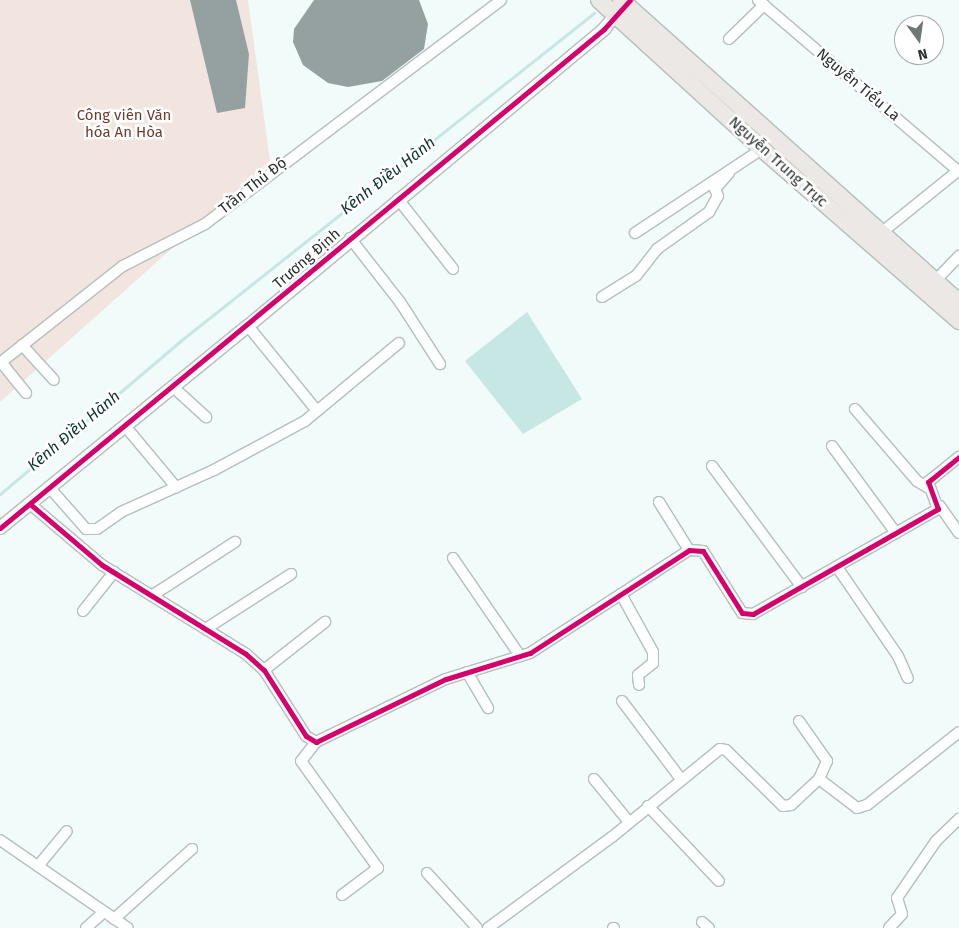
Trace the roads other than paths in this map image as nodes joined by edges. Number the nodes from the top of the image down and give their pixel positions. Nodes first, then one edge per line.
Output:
1 (501, 0) edge
2 (600, 0) edge
3 (761, 2) edge
4 (623, 4) edge
5 (729, 39) dead end
6 (762, 149) junction
7 (959, 170) edge
8 (729, 174) junction
9 (398, 199) junction
10 (635, 233) dead end
11 (350, 238) junction
12 (876, 239) junction
13 (959, 256) edge
14 (453, 269) dead end
15 (935, 281) junction
16 (602, 297) dead end
17 (959, 302) edge
18 (959, 321) edge
19 (248, 326) junction
20 (398, 343) dead end
21 (22, 345) junction
22 (0, 362) edge
23 (440, 364) dead end
24 (54, 380) dead end
25 (174, 387) junction
26 (26, 393) dead end
27 (855, 409) dead end
28 (317, 411) junction
29 (206, 418) dead end
30 (125, 426) junction
31 (832, 446) dead end
32 (959, 457) edge
33 (712, 466) dead end
34 (49, 487) junction
35 (176, 487) junction
36 (927, 487) junction
37 (659, 502) dead end
38 (30, 504) junction
39 (940, 506) junction
40 (0, 528) edge
41 (896, 533) junction
42 (959, 533) edge
43 (235, 542) dead end
44 (690, 550) junction
45 (453, 558) dead end
46 (837, 567) junction
47 (114, 572) junction
48 (291, 574) dead end
49 (802, 587) junction
50 (621, 594) junction
51 (153, 595) junction
52 (83, 611) dead end
53 (325, 622) dead end
54 (207, 628) junction
55 (520, 656) junction
56 (264, 670) junction
57 (467, 672) junction
58 (908, 678) dead end
59 (639, 685) dead end
60 (622, 701) dead end
61 (488, 708) dead end
62 (799, 721) dead end
63 (959, 732) edge
64 (316, 742) junction
65 (681, 779) junction
66 (819, 779) junction
67 (594, 780) dead end
68 (648, 806) junction
69 (959, 819) edge
70 (629, 822) junction
71 (67, 831) dead end
72 (0, 840) edge
73 (192, 849) dead end
74 (38, 866) junction
75 (427, 873) dead end
76 (719, 881) dead end
77 (342, 895) dead end
78 (104, 912) junction
79 (114, 919) junction
80 (86, 928) edge
81 (128, 928) edge
82 (478, 928) edge
83 (488, 928) edge
84 (889, 928) edge

1 - 21 street, Trần Thủ Độ
2 - 4 main road, Nguyễn Trung Trực
3 - 5 street
3 - 7 street, Nguyễn Tiểu La
4 - 6 main road, Nguyễn Trung Trực
4 - 9 street, Trương Định
4 - 12 main road, Nguyễn Trung Trực
6 - 8 street
6 - 12 main road, Nguyễn Trung Trực
7 - 12 street
8 - 10 street
8 - 16 street
9 - 11 street, Trương Định
9 - 14 street
11 - 19 street, Trương Định
11 - 23 street
12 - 15 main road, Nguyễn Trung Trực
12 - 18 main road, Nguyễn Trung Trực
13 - 15 street
15 - 17 main road, Nguyễn Trung Trực
19 - 25 street, Trương Định
19 - 28 street
20 - 28 street
21 - 22 street, Trần Thủ Độ
21 - 24 street
22 - 26 street
25 - 29 street
25 - 30 street, Trương Định
27 - 36 street
28 - 35 street
30 - 34 street, Trương Định
30 - 35 street
31 - 41 street
32 - 36 street
33 - 49 street
34 - 35 street
34 - 38 street, Trương Định
36 - 39 street
37 - 44 street
38 - 40 street, Trương Định
38 - 47 street
39 - 41 street
39 - 42 street
41 - 46 street
43 - 51 street
44 - 49 street
44 - 50 street
45 - 55 street
46 - 49 street
46 - 58 street
47 - 51 street
47 - 52 street
48 - 54 street
50 - 55 street
50 - 59 street
51 - 54 street
53 - 56 street
54 - 56 street
55 - 57 street
56 - 64 street
57 - 61 street
57 - 64 street
60 - 65 street
62 - 66 street
63 - 66 street
64 - 77 street
65 - 66 street
65 - 68 street
67 - 70 street
68 - 70 street
68 - 76 street
69 - 84 street
70 - 83 street
71 - 74 street
72 - 74 street
73 - 79 street
74 - 78 street
75 - 82 street
78 - 79 street
78 - 80 street
79 - 81 street

